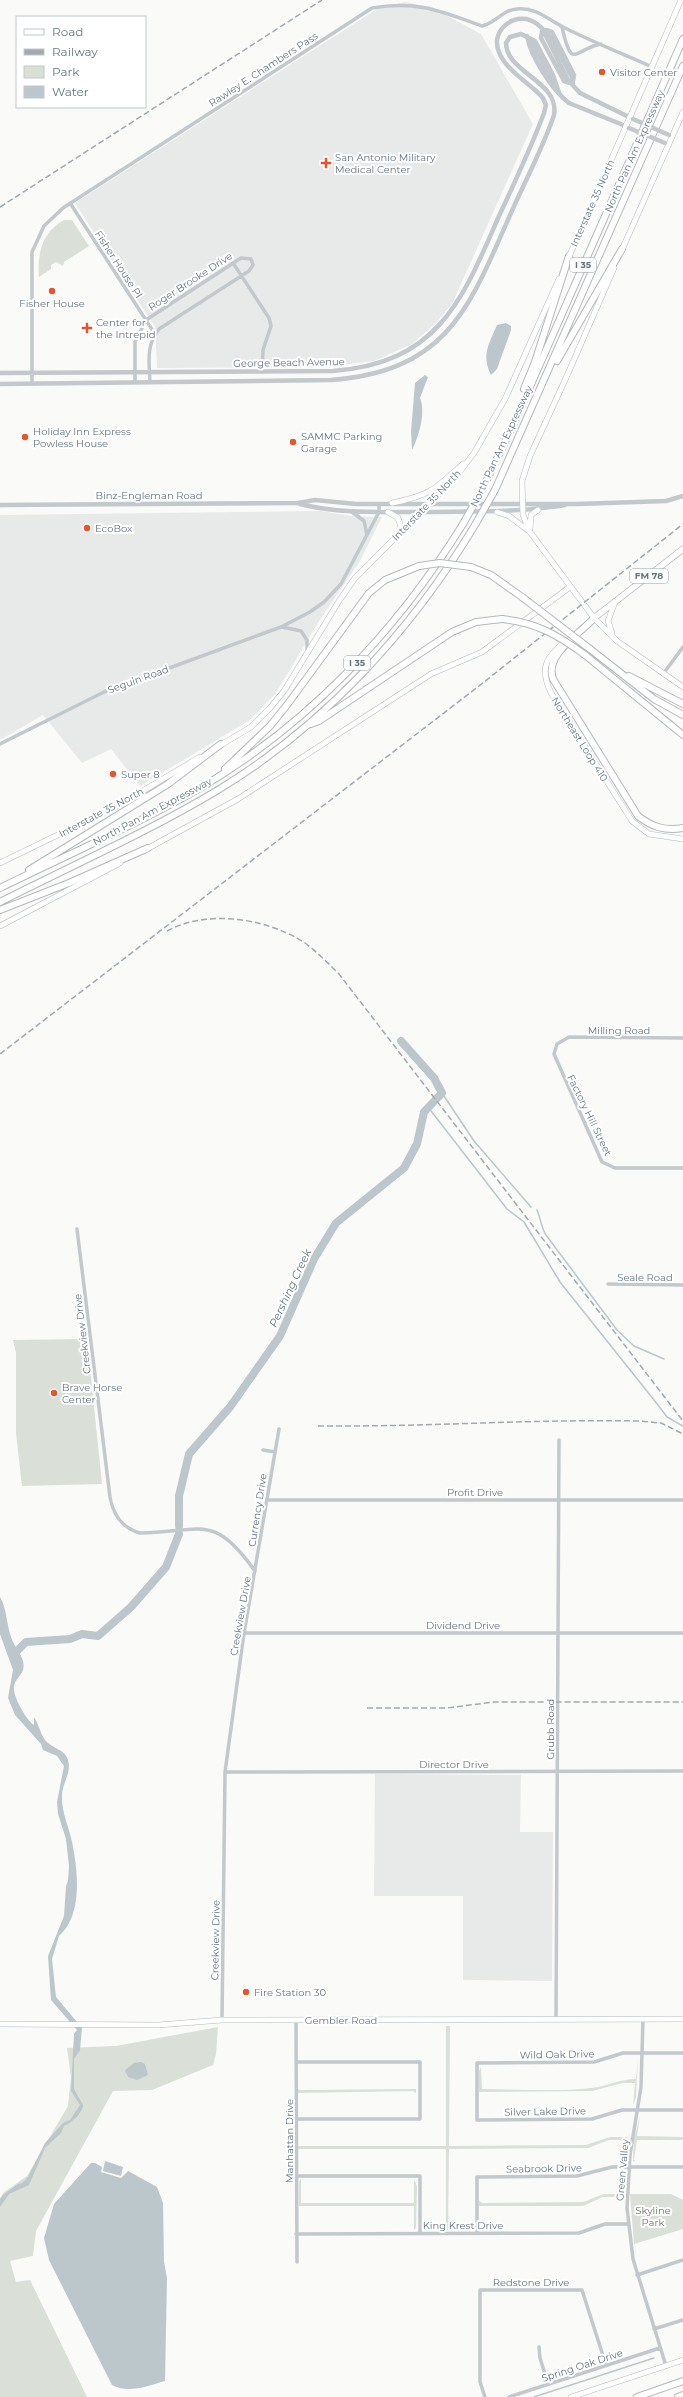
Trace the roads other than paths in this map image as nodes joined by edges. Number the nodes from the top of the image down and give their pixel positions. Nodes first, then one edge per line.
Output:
1 (406, 0) edge
2 (681, 0) edge
3 (426, 2) dead end
4 (562, 27) junction
5 (543, 29) junction
6 (683, 39) edge
7 (602, 44) junction
8 (652, 67) junction
9 (683, 67) edge
10 (573, 84) junction
11 (683, 112) edge
12 (631, 118) junction
13 (628, 127) junction
14 (671, 135) junction
15 (667, 144) junction
16 (70, 203) junction
17 (622, 249) junction
18 (569, 256) junction
19 (233, 263) junction
20 (242, 276) junction
21 (146, 320) junction
22 (155, 334) junction
23 (262, 372) junction
24 (0, 373) edge
25 (32, 373) junction
26 (134, 373) junction
27 (150, 373) junction
28 (135, 382) junction
29 (150, 382) junction
30 (32, 383) junction
31 (0, 384) edge
32 (541, 388) junction
33 (475, 452) junction
34 (491, 474) junction
35 (683, 496) edge
36 (522, 502) junction
37 (298, 503) junction
38 (392, 503) junction
39 (379, 504) junction
40 (428, 504) junction
41 (577, 504) junction
42 (0, 505) edge
43 (538, 510) junction
44 (351, 512) junction
45 (379, 512) junction
46 (388, 512) junction
47 (421, 512) junction
48 (497, 512) junction
49 (523, 512) junction
50 (400, 532) junction
51 (530, 532) junction
52 (367, 536) junction
53 (683, 549) edge
54 (570, 587) junction
55 (615, 602) junction
56 (594, 618) junction
57 (281, 627) junction
58 (613, 636) junction
59 (683, 647) edge
60 (307, 654) junction
61 (612, 668) junction
62 (663, 674) junction
63 (683, 687) edge
64 (683, 704) edge
65 (654, 711) junction
66 (683, 715) edge
67 (305, 726) junction
68 (683, 729) edge
69 (683, 735) edge
70 (0, 744) edge
71 (221, 744) junction
72 (223, 773) junction
73 (683, 828) edge
74 (683, 839) edge
75 (148, 848) junction
76 (0, 863) edge
77 (16, 880) junction
78 (0, 888) edge
79 (0, 902) edge
80 (0, 910) edge
81 (0, 926) edge
82 (683, 1038) edge
83 (557, 1044) joint
84 (683, 1168) edge
85 (77, 1229) dead end
86 (608, 1284) dead end
87 (683, 1285) edge
88 (279, 1429) dead end
89 (559, 1440) dead end
90 (263, 1450) dead end
91 (275, 1452) junction
92 (267, 1500) junction
93 (558, 1500) junction
94 (683, 1500) edge
95 (255, 1571) junction
96 (244, 1633) junction
97 (558, 1633) junction
98 (683, 1633) edge
99 (683, 1771) edge
100 (225, 1772) junction
101 (558, 1772) junction
102 (556, 2019) junction
103 (643, 2019) junction
104 (683, 2019) edge
105 (222, 2020) junction
106 (296, 2020) junction
107 (0, 2024) edge
108 (643, 2053) junction
109 (683, 2053) edge
110 (296, 2062) junction
111 (637, 2110) junction
112 (683, 2110) edge
113 (297, 2119) junction
114 (477, 2120) joint
115 (629, 2167) junction
116 (683, 2167) edge
117 (297, 2176) junction
118 (628, 2224) junction
119 (420, 2233) junction
120 (477, 2233) junction
121 (296, 2234) junction
122 (683, 2260) edge
123 (297, 2262) dead end
124 (638, 2275) junction
125 (683, 2320) edge
126 (654, 2329) junction
127 (539, 2347) dead end
128 (660, 2348) junction
129 (683, 2360) edge
130 (606, 2365) junction
131 (666, 2366) junction
132 (683, 2381) edge
133 (548, 2384) junction
134 (683, 2395) edge
135 (485, 2397) edge
136 (509, 2397) edge
137 (571, 2397) edge
138 (637, 2397) edge
139 (678, 2397) edge

1 - 16 street, Rawley E. Chambers Pass
2 - 8 main road, Interstate 35 North
3 - 4 street
4 - 7 street
4 - 7 street
5 - 10 street
5 - 10 street
5 - 23 street, George Beach Avenue
6 - 34 highway, North Pan Am Expressway / I 35
7 - 8 street
8 - 12 main road, Interstate 35 North
9 - 32 highway, North Pan Am Expressway / I 35
10 - 12 street
11 - 14 main road
12 - 13 main road, Interstate 35 North
12 - 14 street, bridge
13 - 15 street, bridge
13 - 18 main road, Interstate 35 North
13 - 29 street, George Beach Avenue
14 - 15 main road
15 - 17 main road
16 - 21 street, Fisher House Pl
16 - 25 street, Rawley E. Chambers Pass
17 - 32 highway
17 - 36 main road
18 - 33 main road, Interstate 35 North
18 - 34 highway
19 - 20 street
19 - 20 street, Roger Brooke Drive
19 - 21 street, Roger Brooke Drive
20 - 22 street, Roger Brooke Drive
20 - 23 street
21 - 22 street, Fisher House Pl
21 - 26 street, Roger Brooke Drive
22 - 27 street
23 - 27 street, George Beach Avenue
24 - 25 street, George Beach Avenue
25 - 26 street, George Beach Avenue
25 - 30 street, Rawley E. Chambers Pass
26 - 27 street, George Beach Avenue
26 - 28 street, Roger Brooke Drive
27 - 29 street
28 - 29 street, George Beach Avenue
28 - 30 street, George Beach Avenue
30 - 31 street, George Beach Avenue
32 - 67 highway, North Pan Am Expressway / I 35, bridge
33 - 38 main road
33 - 40 main road, Interstate 35 North
34 - 72 highway, North Pan Am Expressway / I 35, bridge
35 - 41 street, Binz-Engleman Road
36 - 40 street, Binz-Engleman Road
36 - 41 street, Binz-Engleman Road
36 - 49 main road
37 - 39 street, Binz-Engleman Road
37 - 42 street, Binz-Engleman Road
37 - 44 street, Binz-Engleman Road
38 - 39 street, Binz-Engleman Road
38 - 40 street, Binz-Engleman Road
39 - 45 street, Seguin Road
40 - 47 main road, Interstate 35 North
41 - 43 street, Binz-Engleman Road
43 - 49 street, Binz-Engleman Road
43 - 51 main road
44 - 45 street, Binz-Engleman Road
44 - 52 street
45 - 46 street, Binz-Engleman Road
45 - 52 street, Seguin Road
46 - 47 street, Binz-Engleman Road
46 - 50 main road
47 - 48 street, Binz-Engleman Road
47 - 50 main road, Interstate 35 North
48 - 49 street, Binz-Engleman Road
48 - 51 main road
49 - 51 main road
50 - 60 main road, Interstate 35 North
51 - 54 main road
52 - 57 street, Seguin Road
53 - 55 main road, FM 78
54 - 56 main road
54 - 75 main road
55 - 56 main road, FM 78
55 - 58 main road
56 - 58 main road
56 - 73 highway
56 - 74 main road, Northeast Loop 410
57 - 60 street
57 - 70 street, Seguin Road
58 - 62 main road
59 - 62 street
60 - 71 main road, Interstate 35 North
61 - 64 highway
61 - 66 highway
61 - 72 highway, bridge
62 - 63 main road
65 - 67 highway, bridge
65 - 68 highway
65 - 69 highway
67 - 79 highway, North Pan Am Expressway / I 35
71 - 76 main road, Interstate 35 North
71 - 77 highway
72 - 77 highway, North Pan Am Expressway / I 35
75 - 80 highway
75 - 81 main road
77 - 78 highway, North Pan Am Expressway / I 35
82 - 83 street, Milling Road
83 - 84 street, Factory Hill Street
85 - 95 street, Creekview Drive
86 - 87 street, Seale Road
88 - 91 street, Currency Drive
89 - 93 street, Grubb Road
90 - 91 street
91 - 92 street, Currency Drive
92 - 93 street, Profit Drive
92 - 95 street, Currency Drive
93 - 94 street, Profit Drive
93 - 97 street, Grubb Road
95 - 96 street, Creekview Drive
96 - 97 street, Dividend Drive
96 - 100 street, Creekview Drive
97 - 98 street, Dividend Drive
97 - 101 street, Grubb Road
99 - 101 street, Director Drive
100 - 101 street, Director Drive
100 - 105 street, Creekview Drive
101 - 102 street, Grubb Road
102 - 103 main road, Gembler Road
102 - 106 main road, Gembler Road
103 - 104 main road, Gembler Road
103 - 108 street, Green Valley
105 - 106 main road, Gembler Road
105 - 107 main road, Gembler Road
106 - 110 street, Manhattan Drive
108 - 109 street, Wild Oak Drive
108 - 111 street, Green Valley
108 - 114 street, Wild Oak Drive
110 - 113 street, Manhattan Drive
110 - 113 street
111 - 112 street, Silver Lake Drive
111 - 114 street, Silver Lake Drive
111 - 115 street, Green Valley
113 - 117 street, Manhattan Drive
115 - 116 street, Seabrook Drive
115 - 118 street, Green Valley
115 - 120 street, Seabrook Drive
117 - 119 street
117 - 121 street, Manhattan Drive
118 - 120 street, King Krest Drive
118 - 124 street, Green Valley
119 - 120 street, King Krest Drive
119 - 121 street, King Krest Drive
121 - 123 street, Manhattan Drive
122 - 124 street
124 - 126 street, Green Valley
125 - 126 street
126 - 128 street, Green Valley
127 - 133 street
128 - 130 street, Spring Oak Drive
128 - 131 street, Green Valley
129 - 131 main road
130 - 133 street, Spring Oak Drive
130 - 135 street, Redstone Drive
131 - 137 main road
132 - 138 highway
133 - 136 street, Spring Oak Drive
134 - 139 highway

